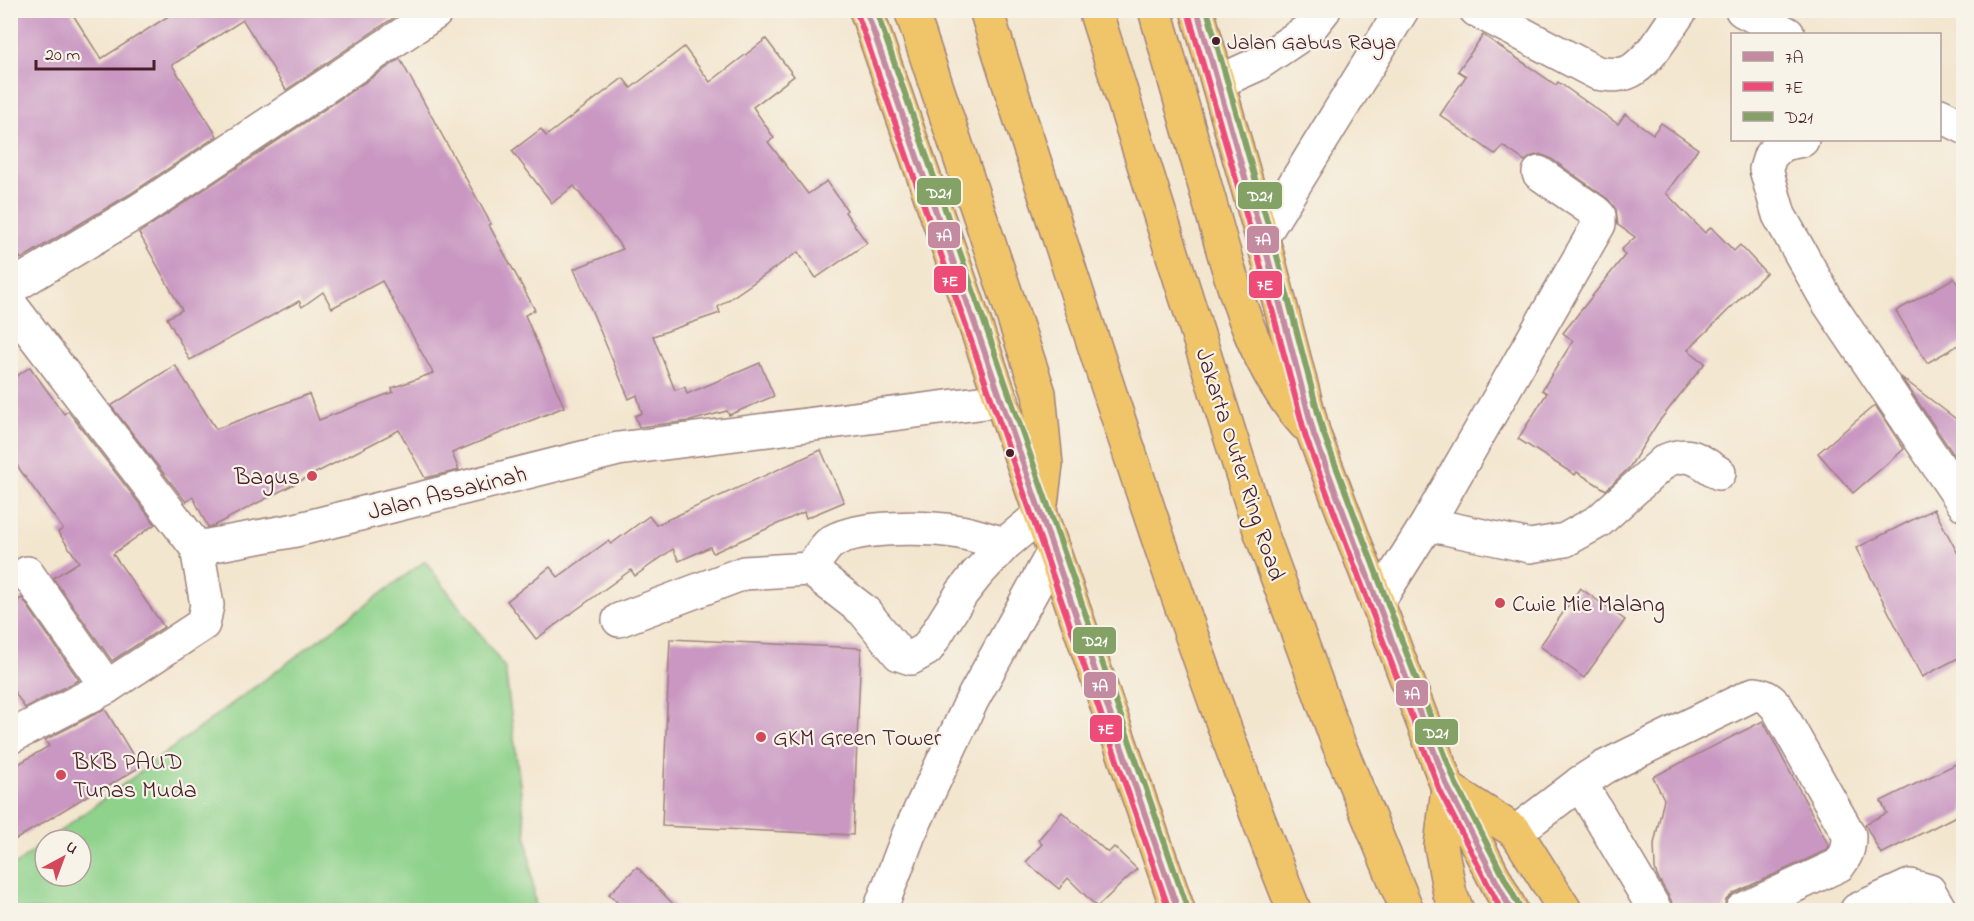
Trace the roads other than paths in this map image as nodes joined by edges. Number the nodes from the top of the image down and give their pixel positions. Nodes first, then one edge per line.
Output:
1 (866, 10) edge
2 (910, 10) edge
3 (986, 10) edge
4 (1095, 10) edge
5 (1155, 10) edge
6 (1197, 10) edge
7 (1324, 10) edge
8 (1402, 10) edge
9 (1681, 10) edge
10 (1742, 10) edge
11 (436, 11) edge
12 (1480, 13) edge
13 (1786, 33) edge
14 (1218, 82) junction
15 (1797, 141) edge
16 (1539, 172) dead end
17 (1262, 237) junction
18 (10, 288) edge
19 (10, 304) edge
20 (1002, 400) junction
21 (1314, 435) junction
22 (1719, 473) dead end
23 (1964, 504) edge
24 (1040, 515) junction
25 (1427, 524) junction
26 (1005, 544) junction
27 (197, 548) junction
28 (1053, 553) junction
29 (810, 569) junction
30 (27, 573) dead end
31 (1377, 603) junction
32 (619, 620) dead end
33 (107, 687) junction
34 (11, 736) edge
35 (1580, 783) junction
36 (1448, 789) junction
37 (1516, 832) junction
38 (880, 910) edge
39 (1178, 910) edge
40 (1294, 910) edge
41 (1407, 910) edge
42 (1457, 910) edge
43 (1511, 910) edge
44 (1565, 910) edge
45 (1656, 910) edge
46 (1742, 910) edge
47 (1857, 910) edge
48 (1940, 910) edge

1 - 20 highway
2 - 24 highway
3 - 40 highway
4 - 41 highway, Jakarta Outer Ring Road
5 - 21 highway
6 - 14 highway
7 - 14 street
8 - 17 street
9 - 12 street
10 - 13 street
11 - 18 street
14 - 17 highway
15 - 23 street
16 - 25 street
17 - 21 highway
19 - 27 street
20 - 24 highway
20 - 27 street, Jalan Assakinah
21 - 31 highway
22 - 25 street
24 - 26 street
24 - 28 highway
25 - 31 street
26 - 29 street
26 - 29 street
27 - 33 street
28 - 38 street
28 - 39 highway
29 - 32 street
30 - 33 street
31 - 36 highway
33 - 34 street
35 - 37 street
35 - 45 street
35 - 46 street
36 - 37 highway
36 - 42 highway
36 - 43 highway
37 - 44 highway
47 - 48 street

